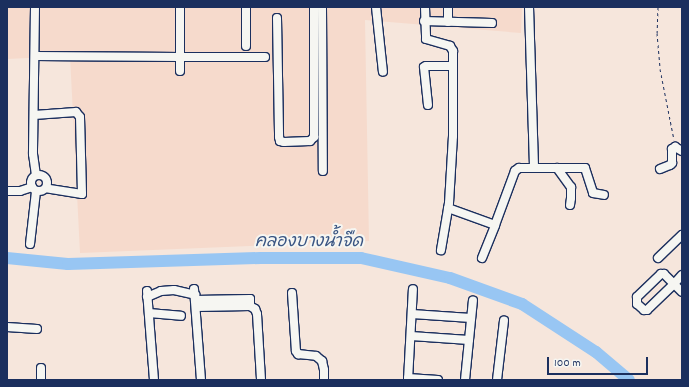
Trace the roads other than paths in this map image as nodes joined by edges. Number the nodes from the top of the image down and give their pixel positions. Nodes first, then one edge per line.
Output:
1 (35, 7) edge
2 (180, 7) edge
3 (246, 7) edge
4 (314, 7) edge
5 (322, 7) edge
6 (376, 7) edge
7 (425, 7) edge
8 (448, 7) edge
9 (529, 7) edge
10 (277, 18) dead end
11 (424, 21) junction
12 (448, 22) junction
13 (492, 23) dead end
14 (246, 46) dead end
15 (35, 56) junction
16 (180, 57) junction
17 (265, 57) dead end
18 (452, 66) junction
19 (180, 71) dead end
20 (383, 72) dead end
21 (428, 106) dead end
22 (34, 115) junction
23 (679, 149) edge
24 (534, 168) junction
25 (557, 168) junction
26 (660, 170) dead end
27 (323, 172) dead end
28 (36, 175) junction
29 (46, 188) junction
30 (34, 189) junction
31 (7, 191) edge
32 (604, 195) dead end
33 (570, 205) dead end
34 (448, 208) junction
35 (495, 225) junction
36 (682, 235) edge
37 (30, 244) dead end
38 (441, 250) dead end
39 (482, 258) dead end
40 (658, 258) dead end
41 (682, 275) edge
42 (674, 284) junction
43 (413, 289) dead end
44 (682, 292) edge
45 (292, 293) dead end
46 (195, 298) junction
47 (473, 300) dead end
48 (149, 313) junction
49 (412, 314) junction
50 (181, 316) dead end
51 (471, 318) junction
52 (504, 320) dead end
53 (7, 327) edge
54 (38, 330) dead end
55 (411, 336) junction
56 (469, 340) junction
57 (41, 368) dead end
58 (408, 379) edge
59 (41, 380) edge
60 (154, 380) edge
61 (200, 380) edge
62 (261, 380) edge
63 (324, 380) edge
64 (438, 380) edge
65 (465, 380) edge
66 (497, 380) edge

1 - 15 street
2 - 16 street
3 - 14 street
4 - 10 street
5 - 27 street
6 - 20 street
7 - 11 street
8 - 12 street
9 - 24 street
11 - 12 street
11 - 18 street
12 - 13 street
15 - 16 street
15 - 22 street
16 - 17 street
16 - 19 street
18 - 21 street
18 - 34 street
22 - 28 street
22 - 29 street
23 - 26 street
24 - 25 street
24 - 35 street
25 - 32 street
25 - 33 street
28 - 29 street
28 - 30 street
29 - 30 street
30 - 31 street
30 - 37 street
34 - 35 street
34 - 38 street
35 - 39 street
36 - 40 street
41 - 42 street
42 - 42 street
42 - 44 street
43 - 49 street
45 - 63 street
46 - 48 street
46 - 61 street
46 - 62 street
47 - 51 street
48 - 50 street
48 - 60 street
49 - 51 street
49 - 55 street
51 - 56 street
52 - 66 street
53 - 54 street
55 - 56 street
55 - 58 street
56 - 65 street
57 - 59 street
58 - 64 street

